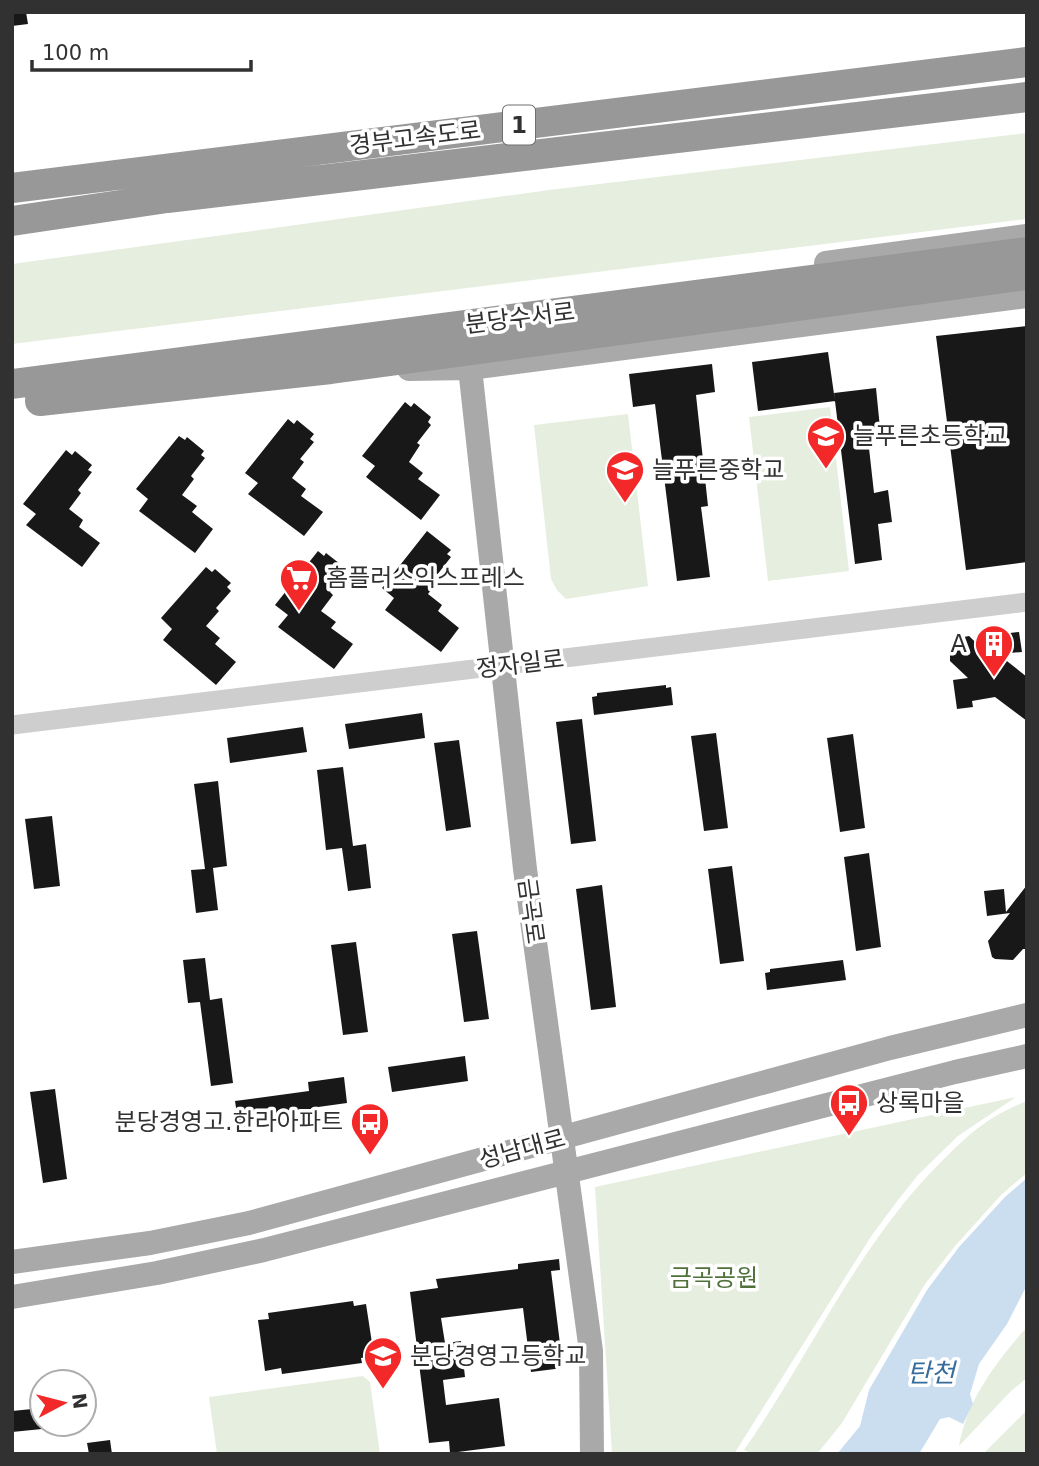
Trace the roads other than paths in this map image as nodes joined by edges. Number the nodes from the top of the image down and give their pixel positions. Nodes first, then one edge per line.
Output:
1 (1027, 62) edge
2 (1027, 97) edge
3 (12, 188) edge
4 (12, 221) edge
5 (1027, 236) edge
6 (1027, 252) edge
7 (1027, 275) edge
8 (1027, 296) edge
9 (335, 355) junction
10 (470, 368) junction
11 (12, 384) edge
12 (12, 404) edge
13 (1027, 602) edge
14 (503, 667) junction
15 (12, 725) edge
16 (1027, 1015) edge
17 (1027, 1056) edge
18 (562, 1138) junction
19 (566, 1172) junction
20 (12, 1262) edge
21 (12, 1297) edge
22 (592, 1454) edge

1 - 3 highway, 경부고속도로 / 1
2 - 4 highway, 경부고속도로 / 1
5 - 9 main road
6 - 9 highway, 분당수서로
7 - 9 highway, 분당수서로
8 - 10 main road
9 - 10 main road
9 - 11 highway, 분당수서로
9 - 12 highway, 분당수서로
10 - 14 main road, 금곡로
13 - 14 street, 정자일로
14 - 15 street, 정자일로
14 - 18 main road, 금곡로
16 - 18 main road, 성남대로
17 - 19 main road, 성남대로
18 - 19 main road, 금곡로
18 - 20 main road, 성남대로
19 - 21 main road, 성남대로
19 - 22 main road, 금곡로

